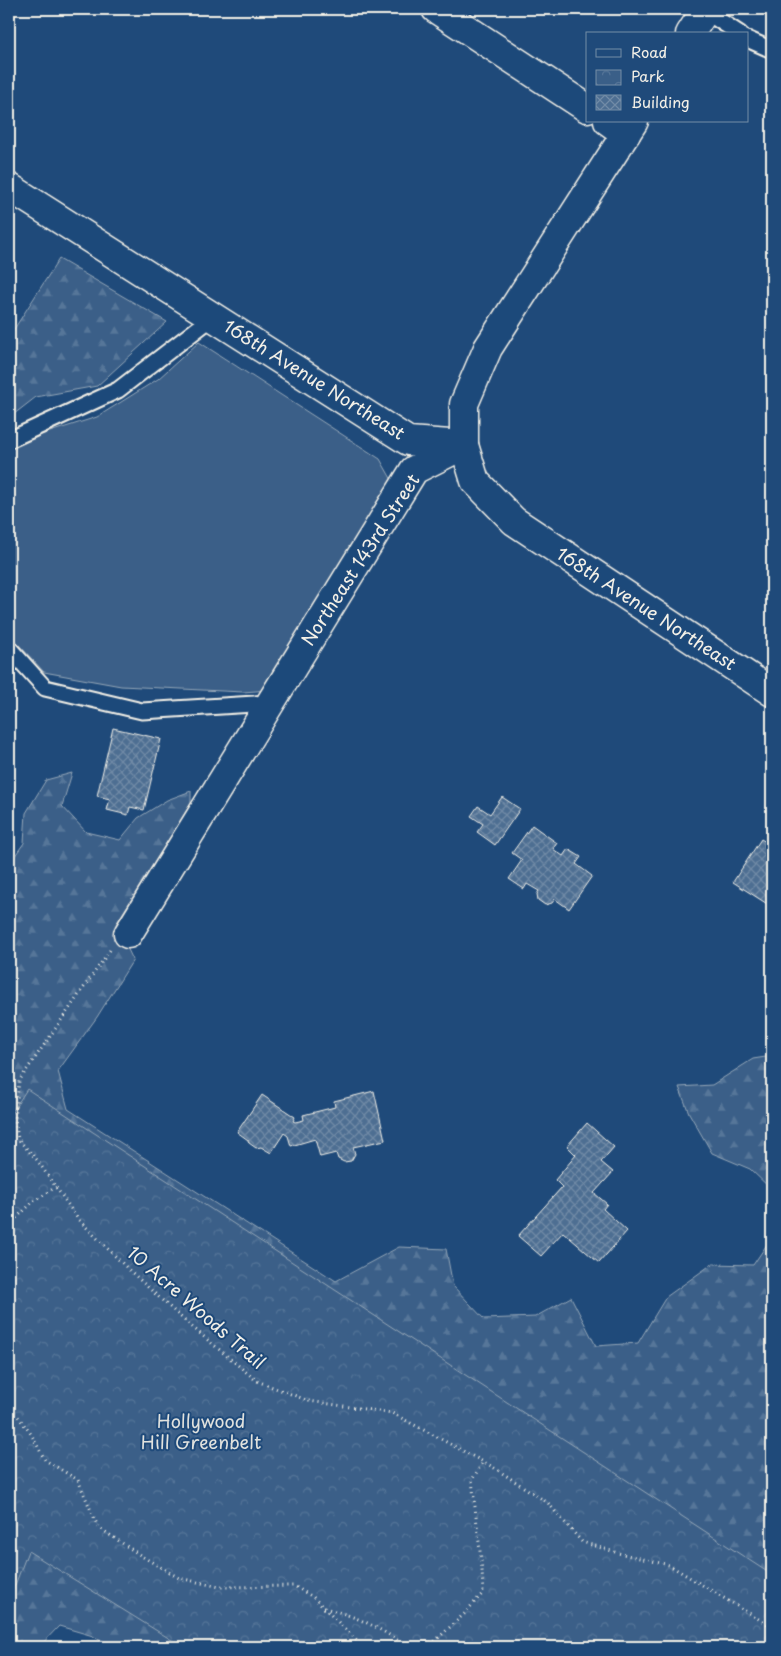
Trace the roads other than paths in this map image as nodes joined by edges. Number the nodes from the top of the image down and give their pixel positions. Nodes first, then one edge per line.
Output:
1 (436, 9) edge
2 (706, 10) edge
3 (691, 32) edge
4 (737, 32) edge
5 (748, 39) edge
6 (772, 50) edge
7 (586, 107) edge
8 (623, 125) edge
9 (9, 188) edge
10 (213, 317) junction
11 (9, 440) edge
12 (464, 445) junction
13 (9, 648) edge
14 (772, 692) edge
15 (270, 703) junction
16 (128, 934) road end

1 - 7 street
2 - 3 street
2 - 4 lane
5 - 6 lane
8 - 12 street
9 - 10 street, 168th Avenue Northeast
10 - 11 lane
10 - 12 street, 168th Avenue Northeast
12 - 14 street, 168th Avenue Northeast
12 - 15 street, Northeast 143rd Street
13 - 15 lane
15 - 16 street, Northeast 143rd Street

